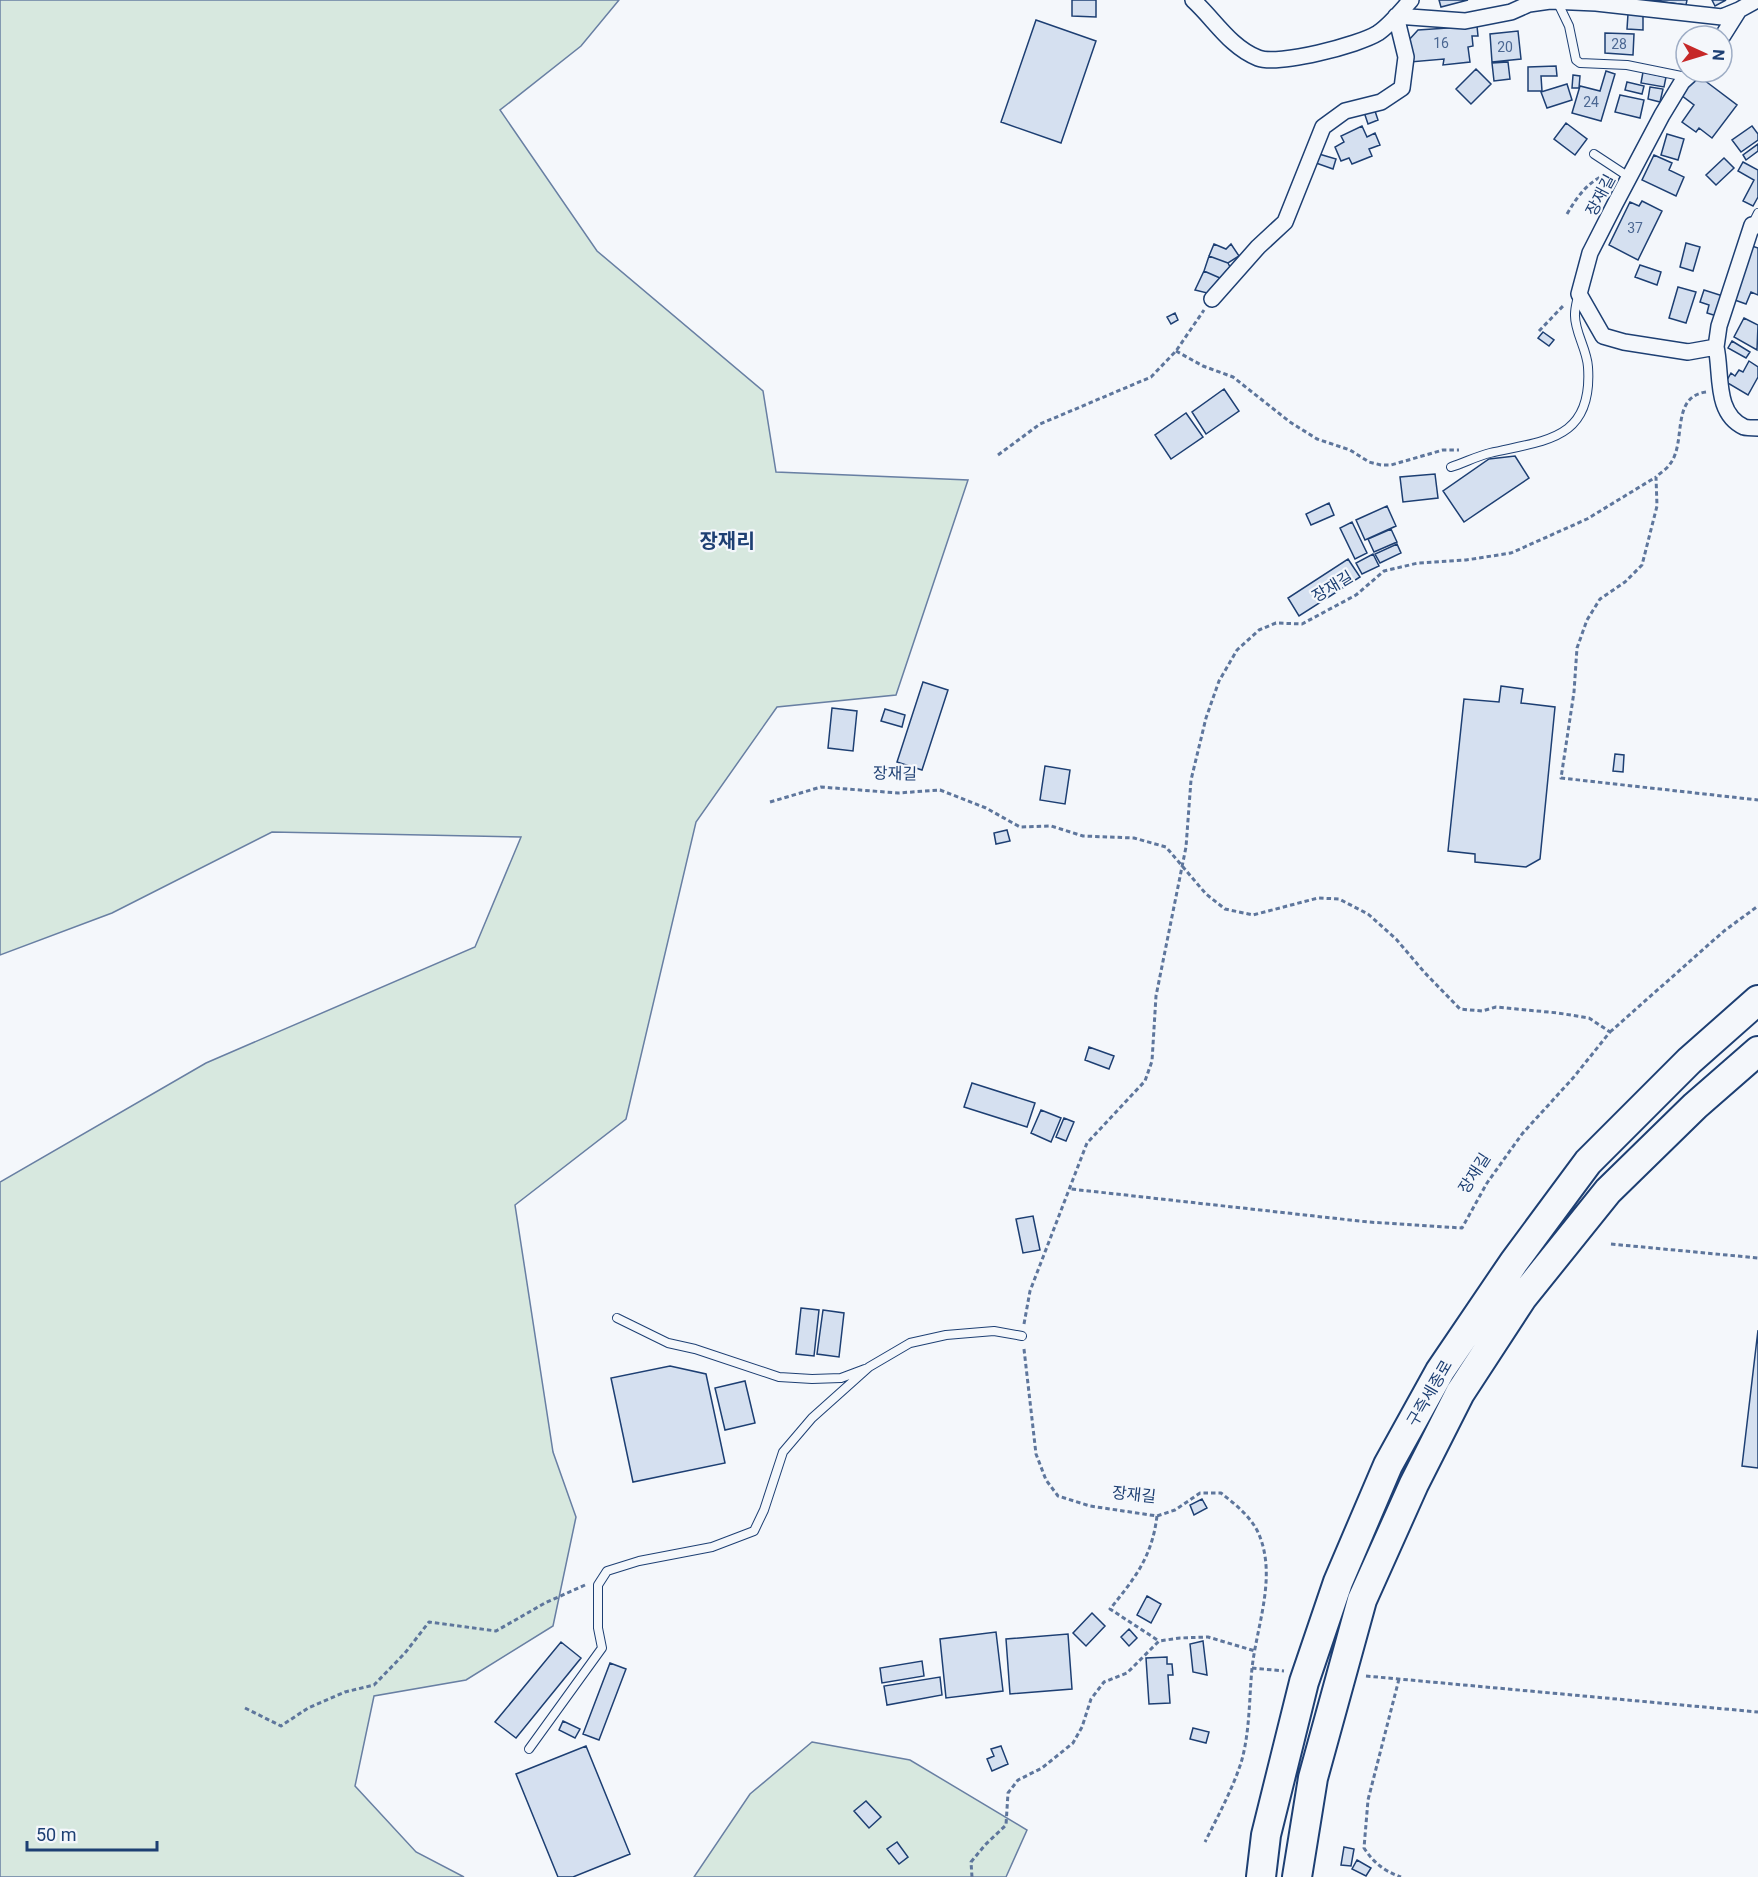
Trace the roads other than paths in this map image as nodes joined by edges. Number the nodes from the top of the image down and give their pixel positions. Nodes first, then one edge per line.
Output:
1 (1193, 0) edge
2 (1411, 0) edge
3 (1757, 0) edge
4 (1557, 1) edge
5 (1739, 10) junction
6 (1396, 16) junction
7 (1730, 24) edge
8 (1674, 72) edge
9 (1681, 84) edge
10 (1594, 154) dead end
11 (1623, 173) junction
12 (1756, 221) edge
13 (1581, 288) junction
14 (1212, 299) road end
15 (1716, 347) junction
16 (1758, 428) edge
17 (1451, 467) dead end
18 (1758, 1000) edge
19 (1758, 1050) edge
20 (617, 1318) dead end
21 (1023, 1336) road end
22 (869, 1368) junction
23 (530, 1749) dead end
24 (1261, 1877) edge
25 (1296, 1877) edge

1 - 6 street
2 - 6 street
3 - 5 street
4 - 5 street
4 - 6 street
4 - 8 lane
5 - 7 street
6 - 14 street
9 - 11 street, 장재길
10 - 11 lane
11 - 13 street, 장재길
12 - 15 street
13 - 15 street
13 - 17 lane
15 - 16 street
18 - 24 highway, 구즉세종로
19 - 25 highway, 구즉세종로
20 - 22 lane
21 - 22 lane
22 - 23 lane

